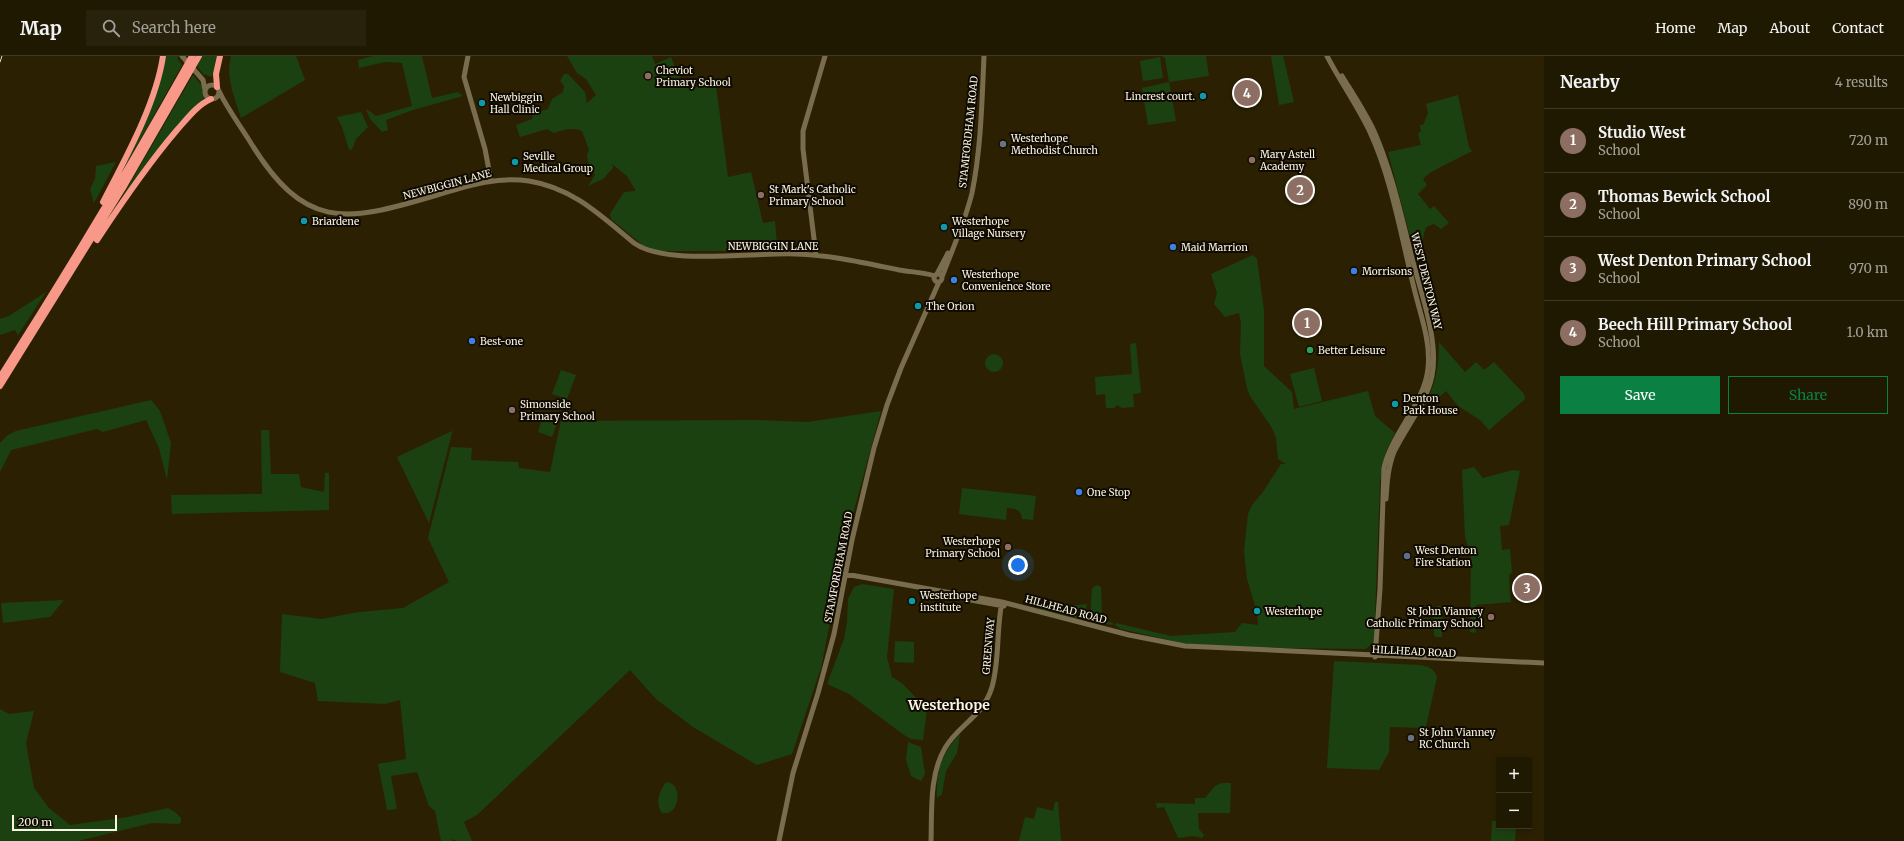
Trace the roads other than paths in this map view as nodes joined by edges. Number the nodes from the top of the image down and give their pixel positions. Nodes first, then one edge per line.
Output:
1 (163, 56) edge
2 (182, 56) edge
3 (192, 56) edge
4 (199, 56) edge
5 (220, 56) edge
6 (468, 56) edge
7 (824, 56) edge
8 (983, 56) edge
9 (1328, 56) edge
10 (1331, 56) edge
11 (202, 80) junction
12 (216, 87) junction
13 (205, 90) junction
14 (213, 99) junction
15 (225, 103) junction
16 (491, 181) junction
17 (1393, 193) junction
18 (816, 255) junction
19 (73, 258) junction
20 (76, 266) junction
21 (918, 273) junction
22 (927, 274) junction
23 (937, 277) junction
24 (0, 377) edge
25 (0, 386) edge
26 (845, 574) junction
27 (1002, 604) junction
28 (1375, 656) junction
29 (1544, 665) edge
30 (779, 841) edge
31 (931, 841) edge

1 - 19 highway
2 - 11 street
3 - 19 highway
4 - 20 highway
5 - 12 highway
6 - 16 street
7 - 18 street
8 - 23 street, STAMFORDHAM ROAD
8 - 23 street, STAMFORDHAM ROAD
9 - 17 street, WEST DENTON WAY
10 - 17 street, WEST DENTON WAY
11 - 12 street
11 - 13 street
12 - 13 street
12 - 14 street
12 - 15 street, NEWBIGGIN LANE
13 - 14 street
14 - 15 street
14 - 20 highway
15 - 16 street, NEWBIGGIN LANE
16 - 18 street, NEWBIGGIN LANE
17 - 28 street, WEST DENTON WAY
18 - 21 street, NEWBIGGIN LANE
19 - 24 highway
20 - 25 highway
21 - 22 street, NEWBIGGIN LANE
21 - 23 street, NEWBIGGIN LANE
22 - 23 street, NEWBIGGIN LANE
22 - 23 street
23 - 26 street, STAMFORDHAM ROAD
26 - 27 street, HILLHEAD ROAD
26 - 30 street, STAMFORDHAM ROAD
27 - 28 street, HILLHEAD ROAD
27 - 31 street, GREENWAY
28 - 29 street, HILLHEAD ROAD

